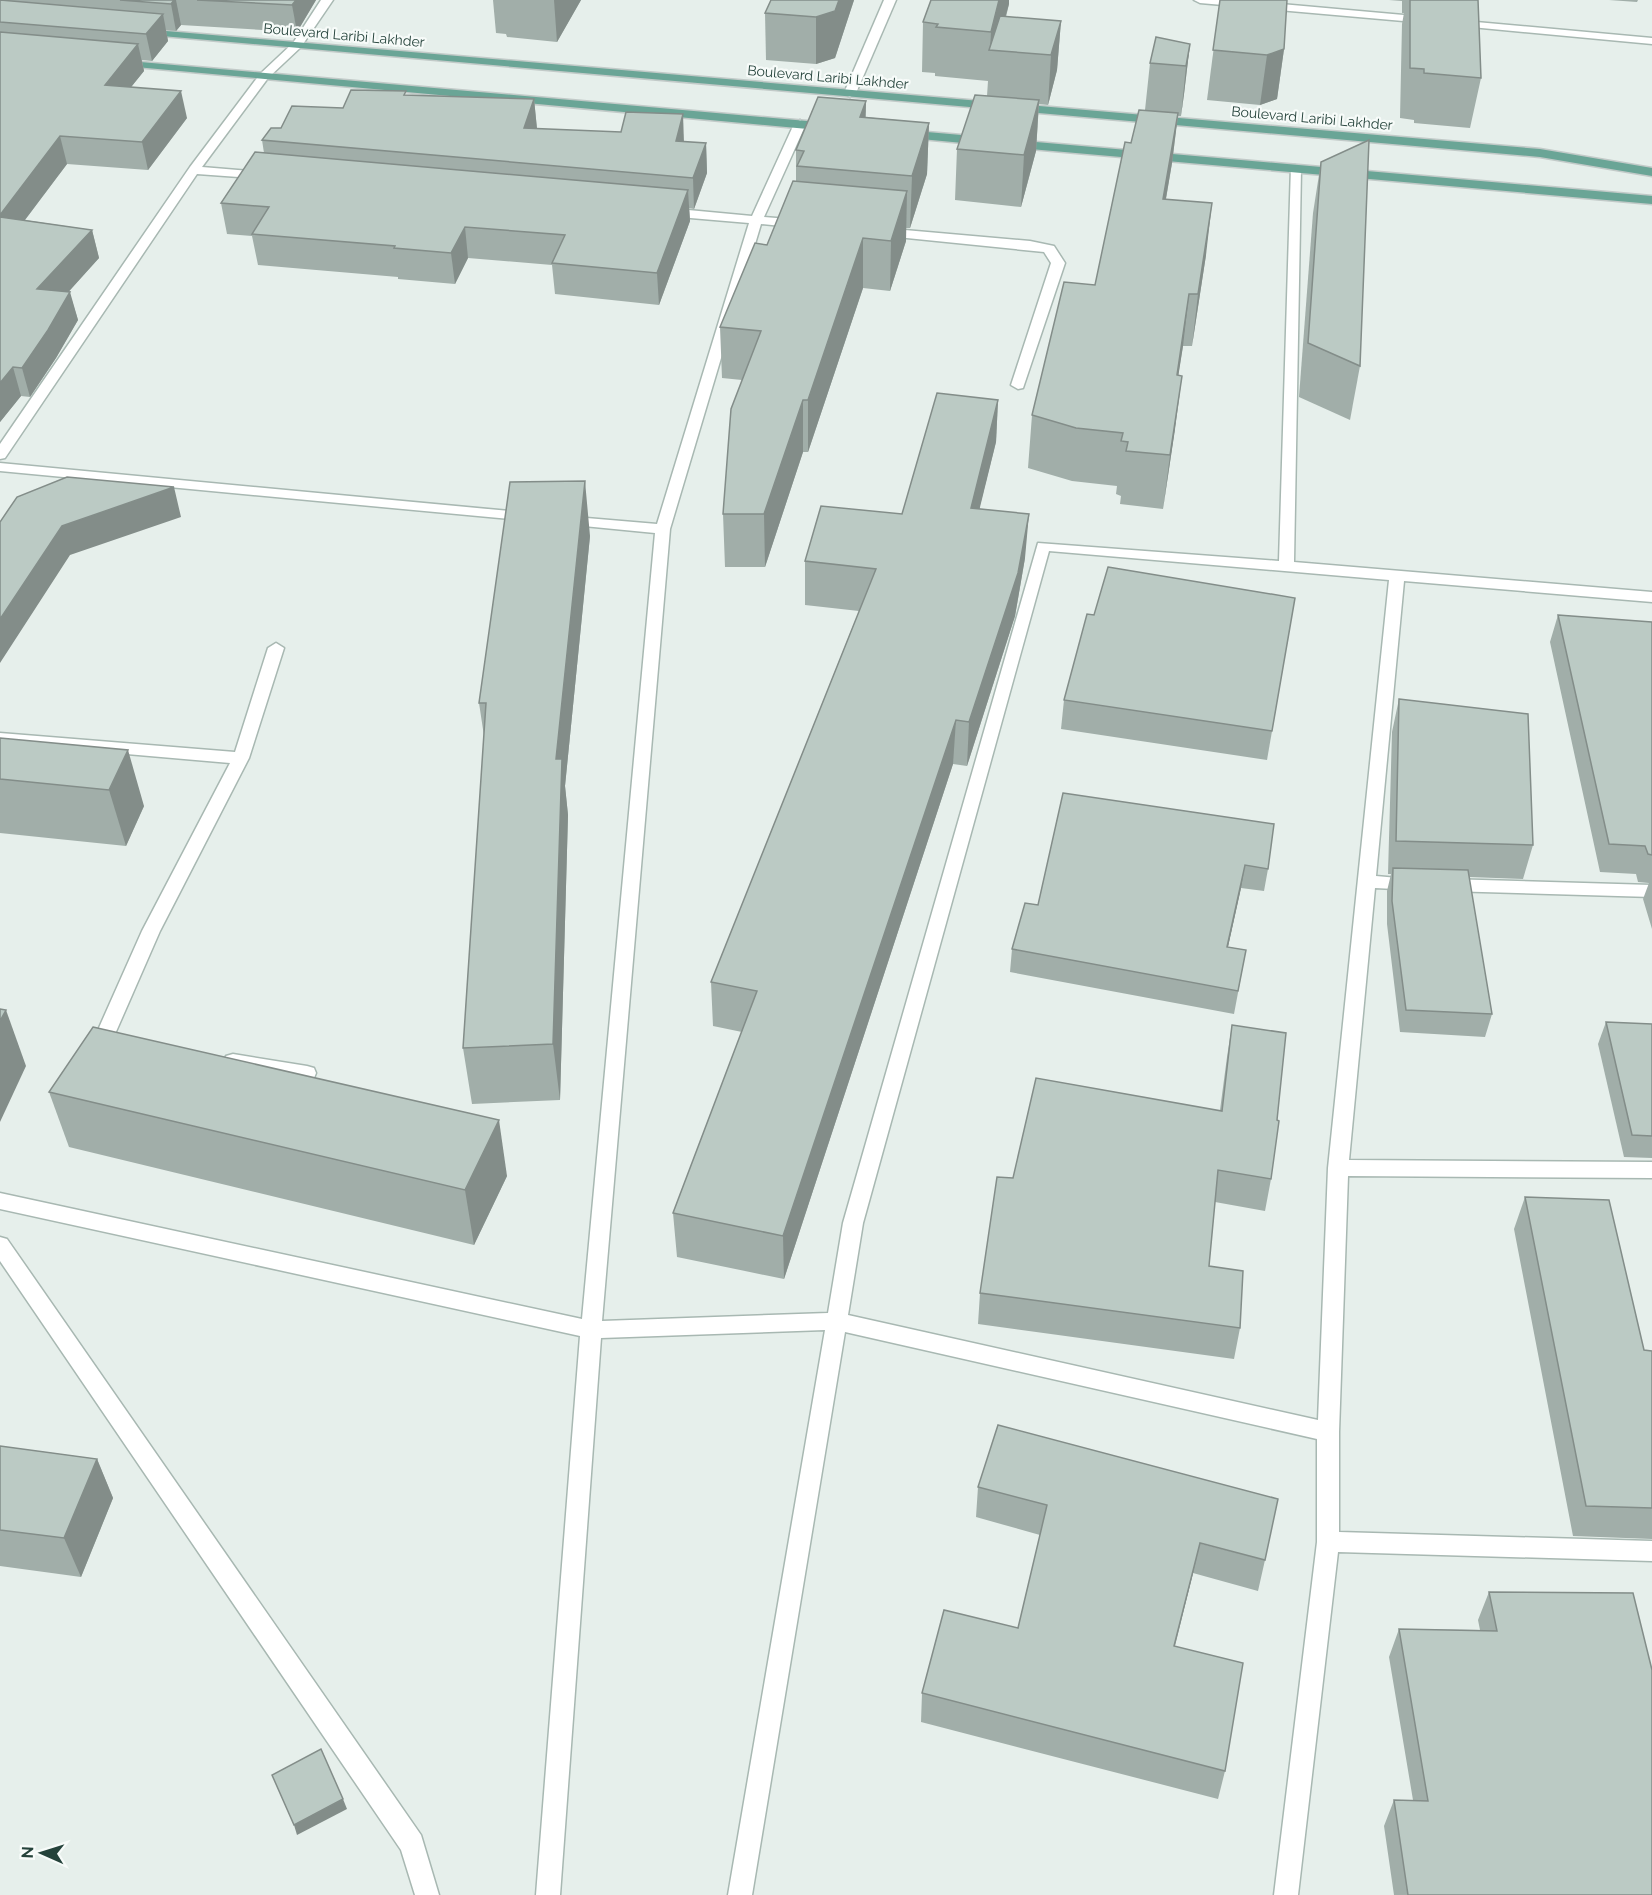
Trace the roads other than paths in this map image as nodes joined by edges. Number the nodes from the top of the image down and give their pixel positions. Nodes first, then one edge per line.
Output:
1 (327, 0) edge
2 (890, 0) edge
3 (1200, 0) edge
4 (129, 31) edge
5 (1652, 41) edge
6 (297, 45) junction
7 (111, 63) edge
8 (264, 76) junction
9 (850, 93) junction
10 (800, 124) junction
11 (847, 129) edge
12 (894, 133) edge
13 (1294, 169) junction
14 (194, 170) junction
15 (1652, 172) edge
16 (276, 177) edge
17 (1652, 200) edge
18 (651, 211) edge
19 (756, 220) junction
20 (816, 226) edge
21 (863, 230) edge
22 (1018, 385) dead end
23 (0, 455) edge
24 (0, 466) edge
25 (663, 530) junction
26 (1286, 566) junction
27 (1397, 576) junction
28 (1652, 597) edge
29 (276, 648) dead end
30 (0, 738) edge
31 (241, 758) junction
32 (1368, 882) junction
33 (1652, 891) edge
34 (137, 1044) edge
35 (216, 1058) edge
36 (307, 1073) edge
37 (1338, 1168) junction
38 (1652, 1170) edge
39 (0, 1201) edge
40 (0, 1245) edge
41 (836, 1321) junction
42 (591, 1330) junction
43 (1328, 1432) junction
44 (1328, 1542) junction
45 (1652, 1551) edge
46 (427, 1895) edge
47 (548, 1895) edge
48 (740, 1895) edge
49 (1286, 1895) edge

1 - 6 street
2 - 9 street
3 - 5 street
4 - 6 main road, Boulevard Laribi Lakhder
6 - 8 street
6 - 9 main road, Boulevard Laribi Lakhder
7 - 8 main road
8 - 10 main road
8 - 14 street
9 - 15 main road, Boulevard Laribi Lakhder
10 - 11 main road
10 - 19 street
12 - 13 main road
13 - 17 main road
13 - 26 street
14 - 16 street
14 - 23 street
18 - 19 street
19 - 20 street
19 - 25 street
21 - 22 street
24 - 25 street
25 - 42 street
26 - 27 street
26 - 41 street
27 - 28 street
27 - 32 street
29 - 31 street
30 - 31 street
31 - 34 street
32 - 33 street
32 - 37 street
35 - 36 street
37 - 38 street
37 - 43 street
39 - 42 street
40 - 46 street
41 - 42 street
41 - 43 street
41 - 48 street
42 - 47 street
43 - 44 street
44 - 45 street
44 - 49 street

